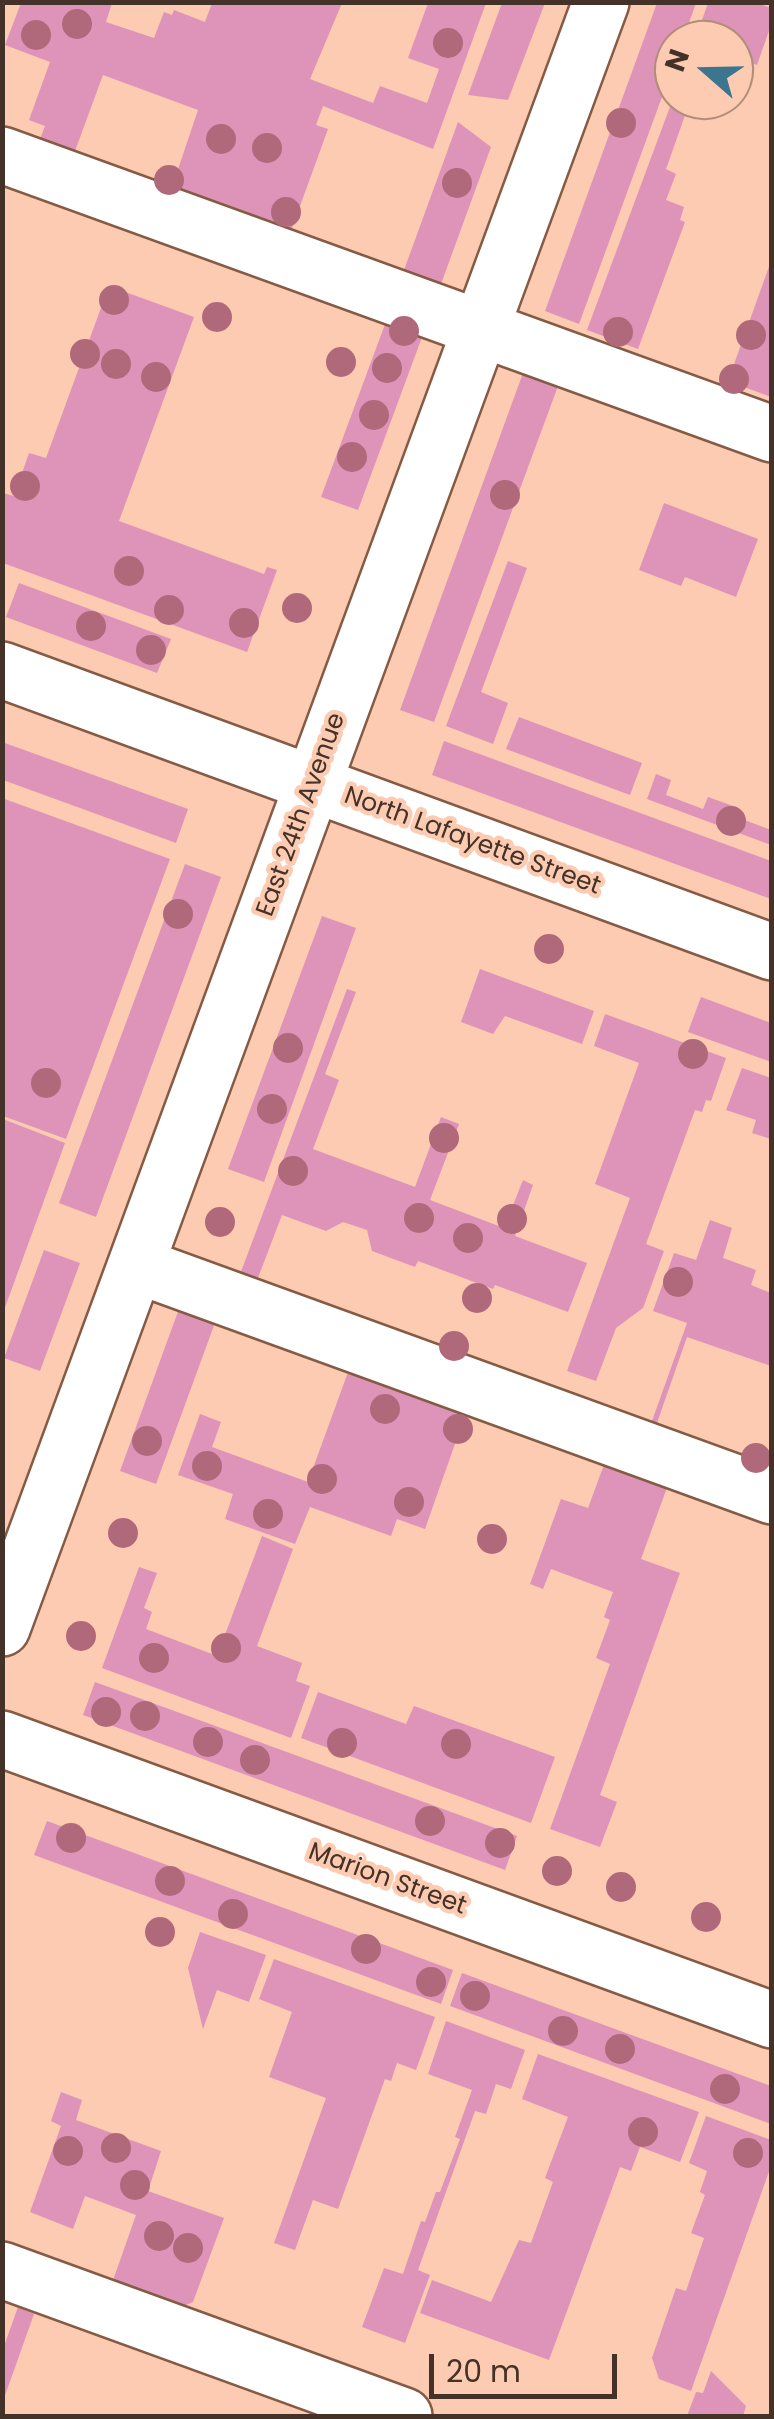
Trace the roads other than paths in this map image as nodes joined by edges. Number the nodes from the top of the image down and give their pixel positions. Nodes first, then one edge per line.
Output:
1 (600, 2) edge
2 (2, 156) edge
3 (480, 329) junction
4 (772, 434) edge
5 (2, 670) edge
6 (313, 783) junction
7 (772, 952) edge
8 (136, 1264) junction
9 (772, 1496) edge
10 (2, 1628) edge
11 (2, 1739) edge
12 (772, 2020) edge
13 (2, 2270) edge
14 (404, 2416) edge

1 - 3 street, East 24th Avenue
2 - 3 street
3 - 4 street
3 - 6 street, East 24th Avenue
5 - 6 street, North Lafayette Street
6 - 7 street, North Lafayette Street
6 - 8 street, East 24th Avenue
8 - 9 street
8 - 10 street, East 24th Avenue
11 - 12 street, Marion Street
13 - 14 street

